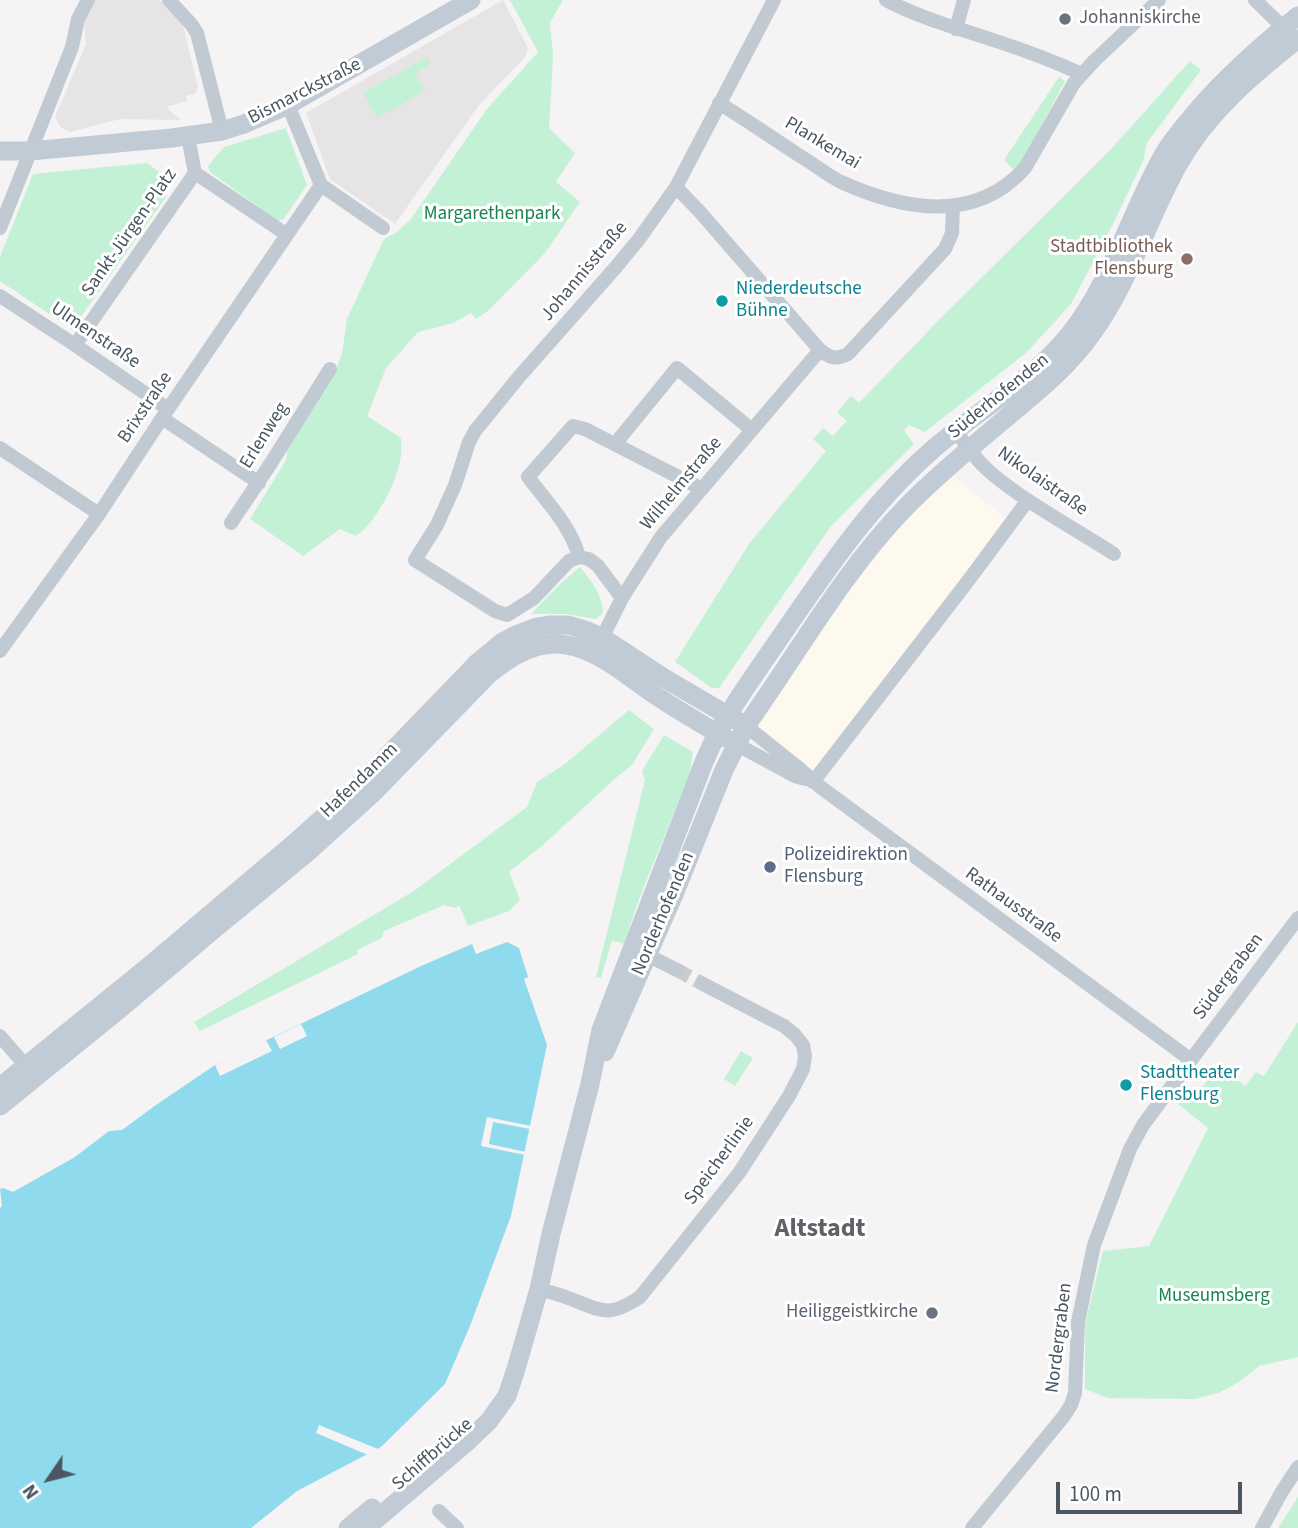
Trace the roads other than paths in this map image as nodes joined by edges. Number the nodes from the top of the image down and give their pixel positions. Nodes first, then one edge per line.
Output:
1 (88, 0) edge
2 (169, 0) edge
3 (471, 0) edge
4 (774, 0) edge
5 (886, 0) edge
6 (964, 0) edge
7 (1158, 0) edge
8 (1255, 0) edge
9 (448, 6) edge
10 (956, 29) junction
11 (1294, 31) edge
12 (1082, 74) junction
13 (719, 103) junction
14 (288, 105) junction
15 (222, 131) junction
16 (188, 136) junction
17 (0, 151) edge
18 (30, 151) junction
19 (195, 173) junction
20 (321, 185) junction
21 (676, 187) junction
22 (953, 207) junction
23 (0, 228) edge
24 (383, 228) dead end
25 (286, 234) junction
26 (0, 296) edge
27 (75, 345) junction
28 (820, 350) junction
29 (330, 369) dead end
30 (165, 414) junction
31 (752, 430) junction
32 (956, 431) junction
33 (615, 444) junction
34 (0, 448) edge
35 (969, 449) junction
36 (259, 483) junction
37 (702, 489) junction
38 (1028, 500) junction
39 (99, 513) junction
40 (231, 523) dead end
41 (1114, 554) dead end
42 (579, 557) junction
43 (622, 598) junction
44 (598, 646) junction
45 (1, 647) edge
46 (728, 715) junction
47 (746, 726) junction
48 (717, 733) junction
49 (736, 744) junction
50 (697, 779) joint
51 (813, 782) junction
52 (1298, 918) edge
53 (639, 951) junction
54 (677, 970) tunnel mouth
55 (703, 984) tunnel mouth
56 (0, 1036) edge
57 (1191, 1060) junction
58 (26, 1066) junction
59 (0, 1087) edge
60 (0, 1106) edge
61 (539, 1289) junction
62 (525, 1338) junction
63 (1298, 1466) edge
64 (439, 1511) dead end
65 (348, 1528) edge
66 (366, 1528) edge
67 (457, 1528) edge
68 (972, 1528) edge
69 (1262, 1528) edge

1 - 18 street
2 - 15 street
3 - 9 main road, Bismarckstraße
4 - 13 street, Johannisstraße
5 - 10 street
6 - 10 street
7 - 12 street, Plankemai
8 - 11 street
9 - 14 main road, Bismarckstraße
10 - 12 street
11 - 32 main road, Süderhofenden
11 - 35 main road, Süderhofenden
12 - 22 street, Plankemai
13 - 21 street, Johannisstraße
13 - 22 street, Plankemai
14 - 15 main road, Bismarckstraße
14 - 20 street
15 - 16 main road, Bismarckstraße
16 - 18 main road, Bismarckstraße
16 - 19 street, Sankt-Jürgen-Platz
17 - 18 main road, Bismarckstraße
18 - 23 street
19 - 25 street
19 - 27 street, Sankt-Jürgen-Platz
20 - 24 street
20 - 25 street, Brixstraße
21 - 28 street
21 - 42 street, Johannisstraße
22 - 28 street
25 - 30 street, Brixstraße
26 - 27 street, Ulmenstraße
27 - 30 street, Ulmenstraße
28 - 31 street, Wilhelmstraße
29 - 36 street, Erlenweg
30 - 36 street, Ulmenstraße
30 - 39 street, Brixstraße
31 - 33 street
31 - 37 street, Wilhelmstraße
32 - 35 street, Nikolaistraße
32 - 46 main road, Süderhofenden
33 - 37 street
33 - 42 street
34 - 39 street
35 - 38 street, Nikolaistraße
35 - 47 main road, Süderhofenden
36 - 40 street, Erlenweg
37 - 43 street, Wilhelmstraße
38 - 41 street, Nikolaistraße
38 - 51 street
39 - 45 street, Brixstraße
42 - 43 street
43 - 44 street, Wilhelmstraße
44 - 46 main road, Hafendamm
44 - 48 main road, Hafendamm
44 - 58 main road, Hafendamm
44 - 60 main road, Hafendamm
46 - 47 main road, Hafendamm
46 - 48 main road, Süderhofenden
47 - 49 main road, Süderhofenden
47 - 51 street, Rathausstraße
48 - 49 main road, Hafendamm
48 - 50 main road, Süderhofenden
49 - 51 street, Rathausstraße
49 - 53 main road, Norderhofenden
50 - 53 main road, Norderhofenden
51 - 57 street, Rathausstraße
52 - 57 street, Südergraben
53 - 54 street
53 - 61 main road, Norderhofenden
55 - 61 street, Speicherlinie
56 - 58 street
57 - 68 street, Nordergraben
58 - 59 main road, Hafendamm
61 - 62 main road, Norderhofenden
62 - 65 main road, Schiffbrücke
62 - 66 main road, Schiffbrücke
63 - 69 street
64 - 67 street

